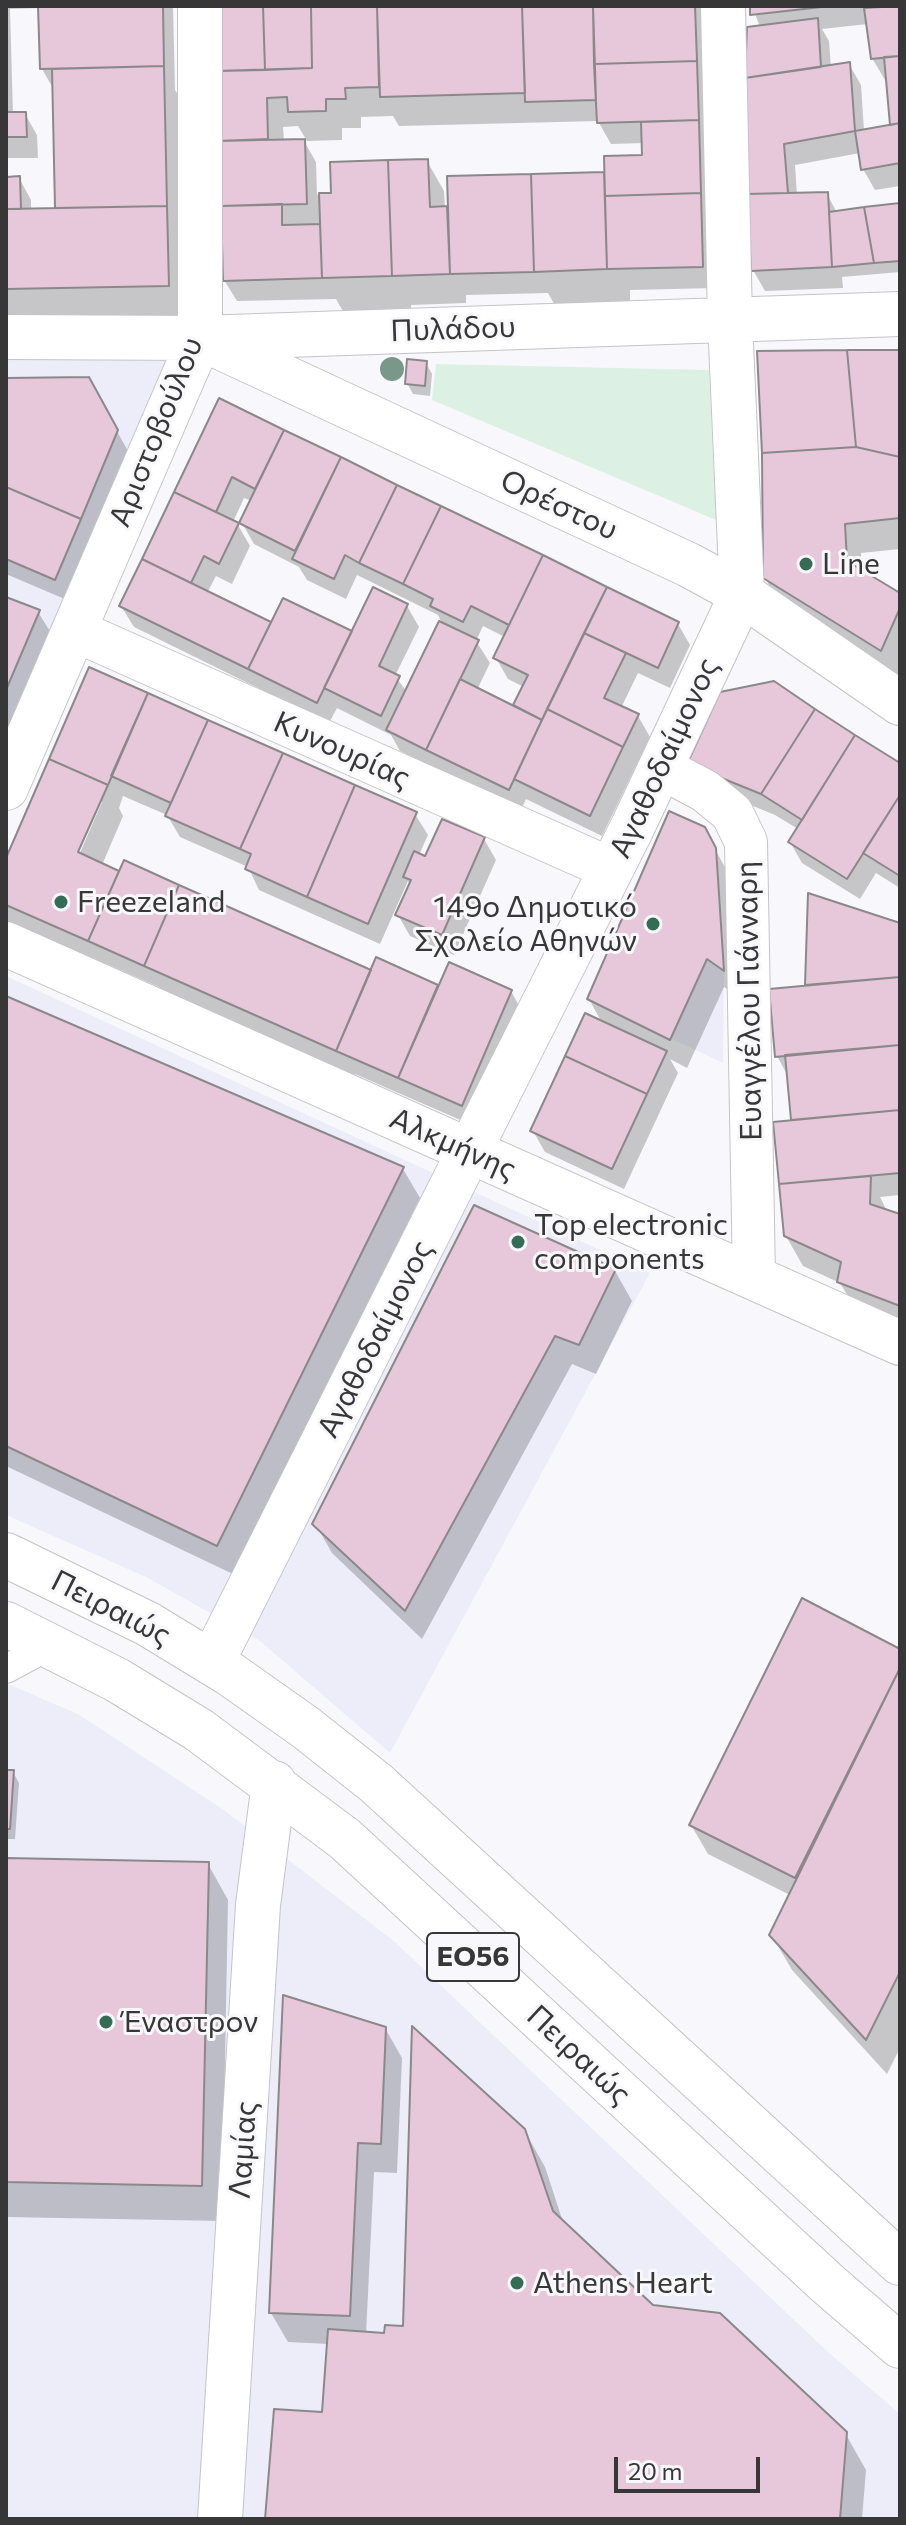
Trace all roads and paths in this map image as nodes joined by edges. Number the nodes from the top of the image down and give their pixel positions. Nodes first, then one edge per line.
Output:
1 (200, 6) edge
2 (723, 6) edge
3 (900, 314) edge
4 (730, 320) junction
5 (6, 337) edge
6 (200, 338) junction
7 (742, 594) junction
8 (74, 630) junction
9 (900, 703) edge
10 (660, 767) junction
11 (6, 788) edge
12 (611, 869) junction
13 (6, 944) edge
14 (470, 1152) junction
15 (754, 1277) junction
16 (900, 1343) edge
17 (6, 1555) edge
18 (6, 1624) edge
19 (49, 1646) junction
20 (212, 1662) junction
21 (6, 1669) edge
22 (274, 1783) junction
23 (900, 2263) edge
24 (900, 2346) edge
25 (227, 2508) edge

1 - 6 street, Αριστοβούλου
2 - 4 street, Αγαθοδαίμονος
3 - 4 street, Πυλάδου
4 - 6 street, Πυλάδου
4 - 7 street, Αγαθοδαίμονος
5 - 6 street, Πυλάδου
6 - 7 street, Ορέστου
6 - 8 street, Αριστοβούλου
7 - 9 street, Ορέστου
7 - 10 street, Αγαθοδαίμονος
8 - 11 street, Αριστοβούλου
8 - 12 street, Κυνουρίας
10 - 12 street, Αγαθοδαίμονος
10 - 15 street, Ευαγγέλου Γιάνναρη
12 - 14 street, Αγαθοδαίμονος
13 - 14 street, Αλκμήνης
14 - 15 street, Αλκμήνης
14 - 20 street, Αγαθοδαίμονος
15 - 16 street, Αλκμήνης
17 - 20 street, Πειραιώς / ΕΟ56
18 - 19 street, Πειραιώς / ΕΟ56
19 - 21 lane
19 - 22 street, Πειραιώς / ΕΟ56
20 - 23 street, Πειραιώς / ΕΟ56
22 - 24 street, Πειραιώς / ΕΟ56
22 - 25 street, Λαμίας

